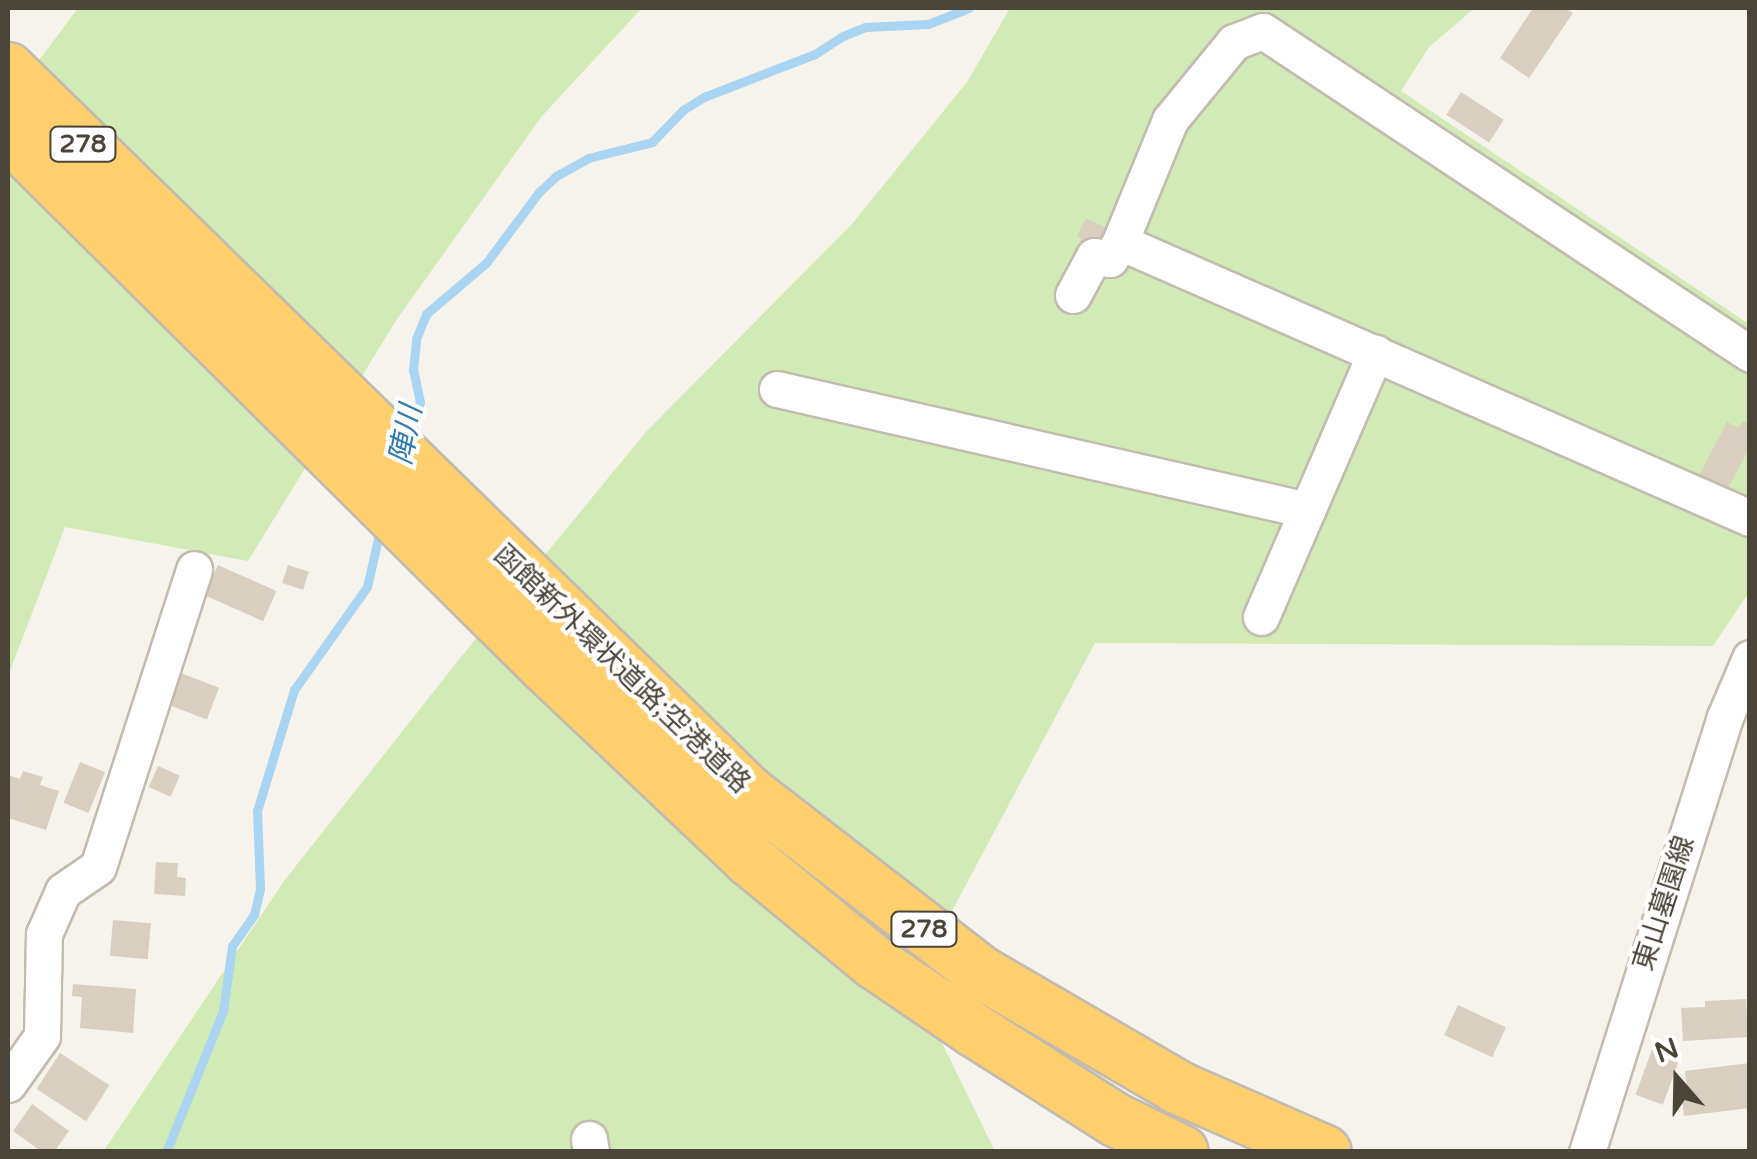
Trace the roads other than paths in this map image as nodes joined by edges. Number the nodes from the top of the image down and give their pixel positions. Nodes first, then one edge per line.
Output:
1 (8, 69) edge
2 (8, 134) edge
3 (146, 240) junction
4 (1120, 242) junction
5 (1074, 295) dead end
6 (1375, 354) junction
7 (1750, 354) edge
8 (778, 389) dead end
9 (1307, 510) junction
10 (1750, 518) edge
11 (194, 569) dead end
12 (1261, 617) dead end
13 (561, 646) junction
14 (1750, 658) edge
15 (8, 1084) edge
16 (1182, 1152) edge
17 (1325, 1152) edge
18 (1586, 1152) edge

1 - 3 highway, 函館新外環状道路;空港道路 / 278
2 - 3 highway, 函館新外環状道路;空港道路 / 278
3 - 13 highway, 函館新外環状道路;空港道路 / 278
4 - 5 street
4 - 6 street
4 - 7 street
6 - 9 street
6 - 10 street
8 - 9 street
9 - 12 street
11 - 15 street
13 - 16 highway, 函館新外環状道路;空港道路 / 278
13 - 17 highway, 函館新外環状道路;空港道路 / 278
14 - 18 street, 東山墓園線

